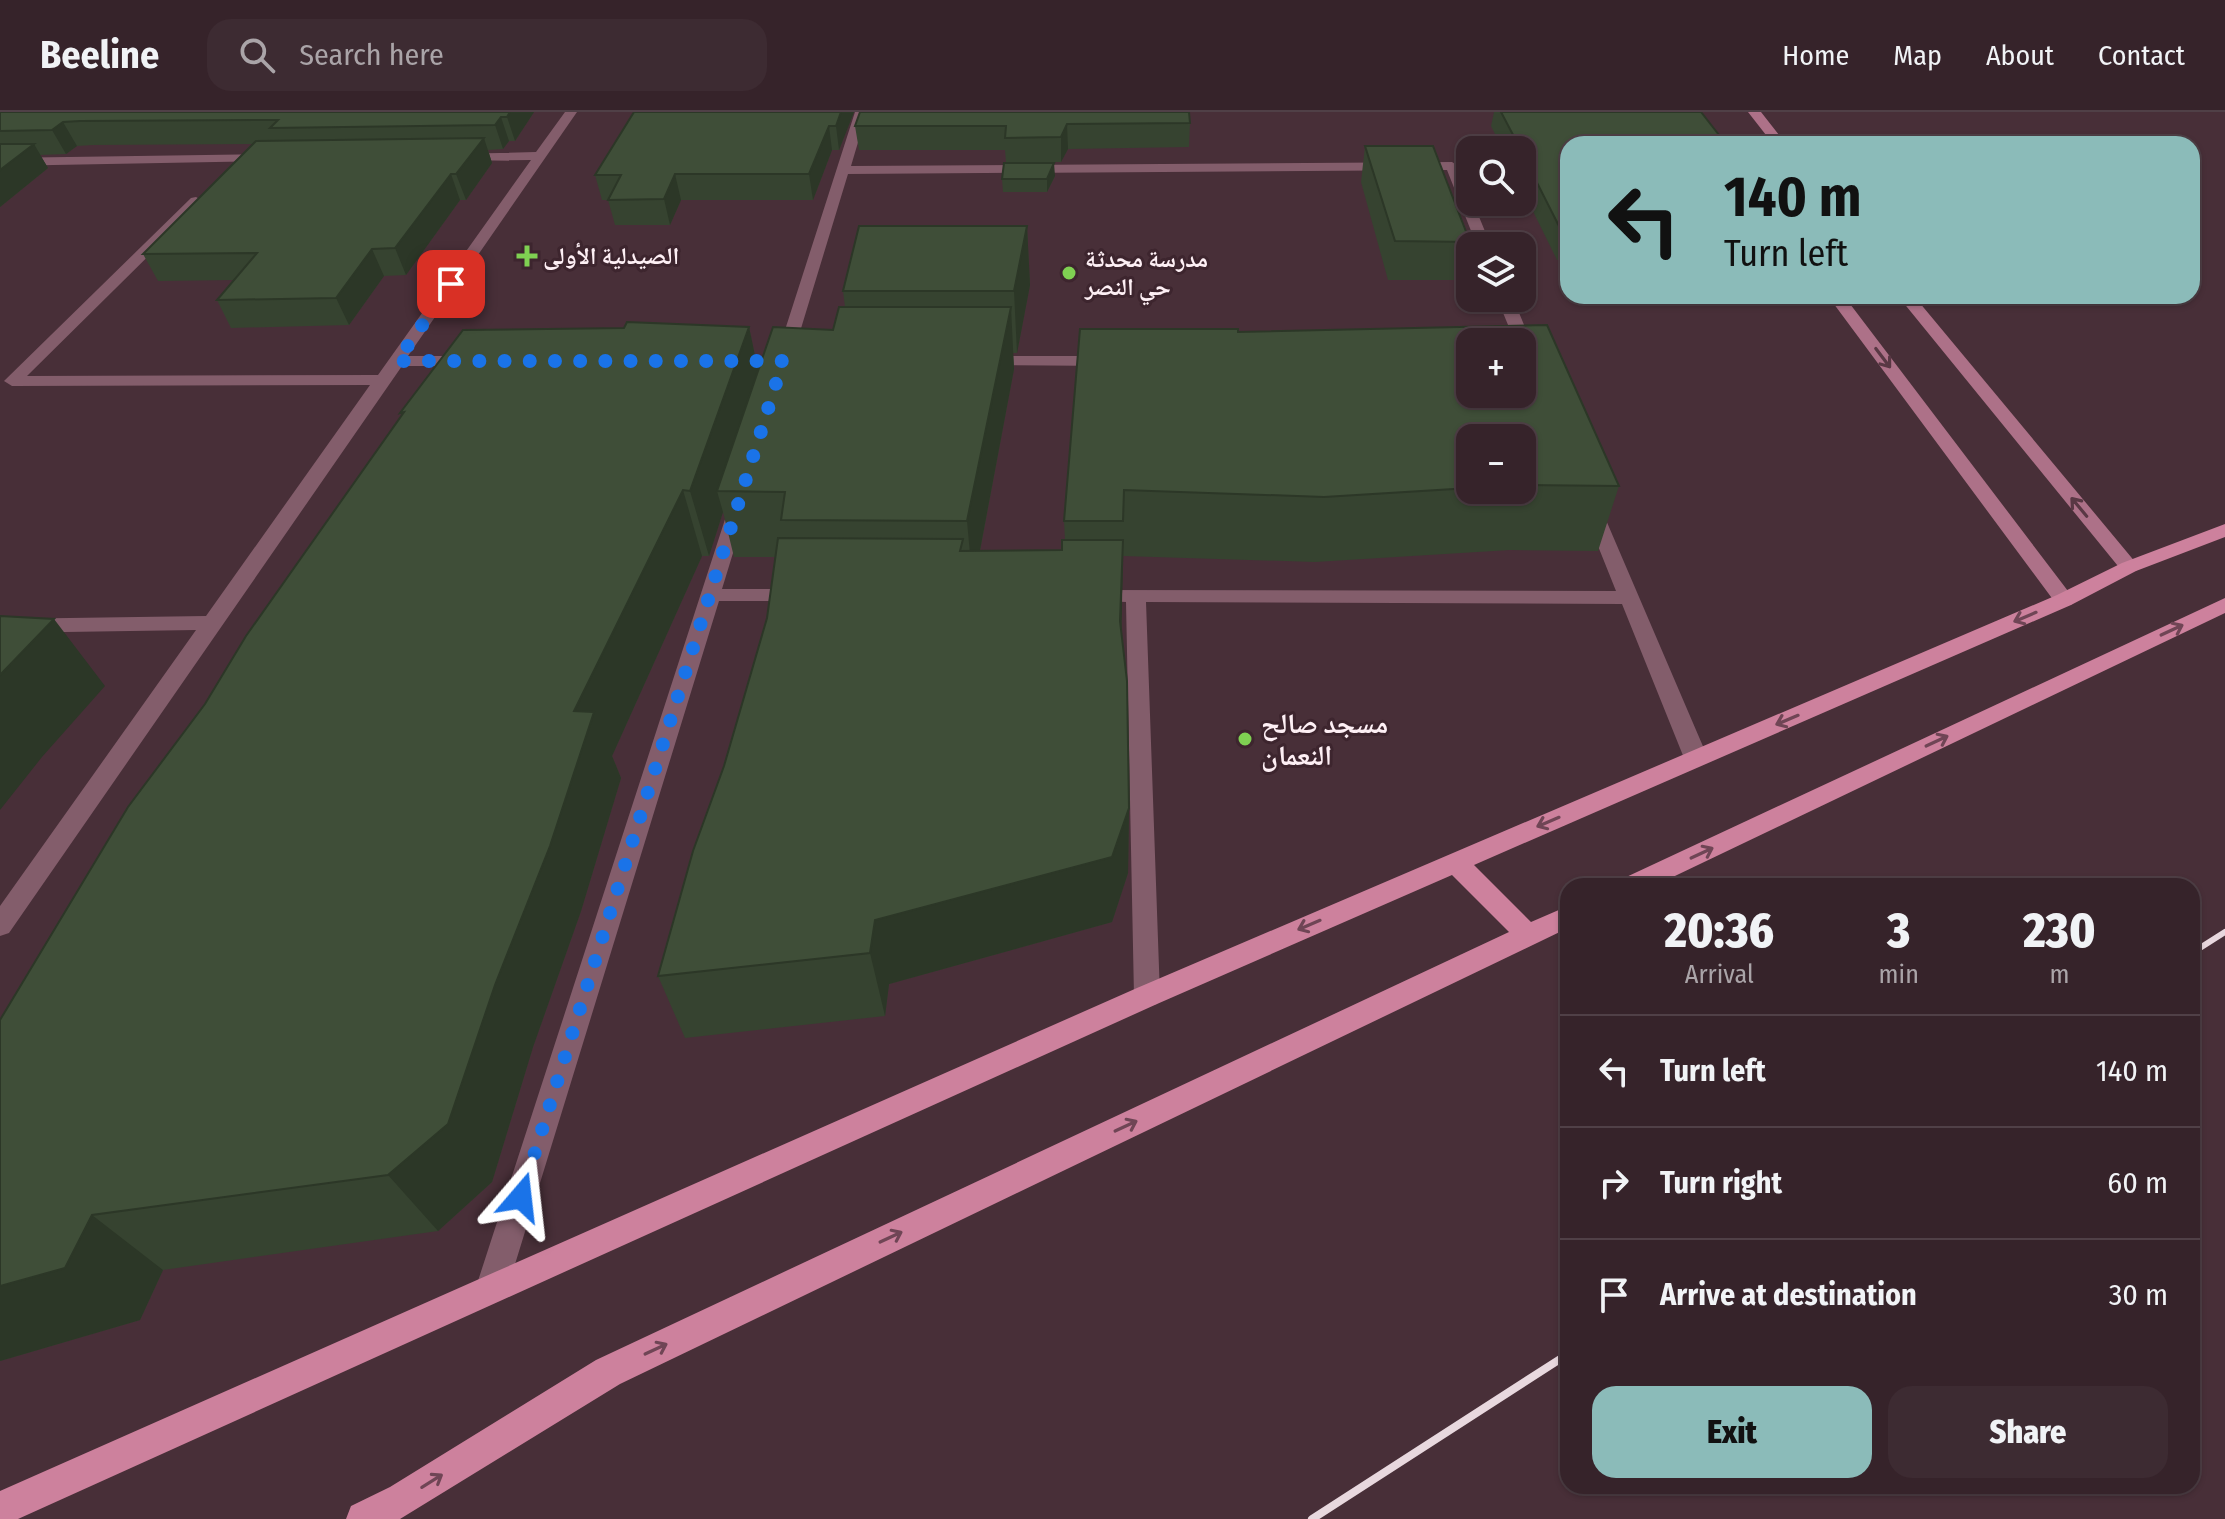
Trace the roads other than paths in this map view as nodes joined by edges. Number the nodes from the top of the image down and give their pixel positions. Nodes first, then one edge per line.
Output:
1 (571, 112) edge
2 (861, 112) edge
3 (1754, 112) edge
4 (1774, 136) edge
5 (541, 156) junction
6 (446, 157) edge
7 (241, 158) junction
8 (288, 158) edge
9 (0, 162) edge
10 (843, 170) junction
11 (1478, 232) edge
12 (1842, 304) edge
13 (1913, 304) edge
14 (397, 361) junction
15 (490, 361) edge
16 (959, 361) edge
17 (1135, 361) edge
18 (782, 364) edge
19 (384, 380) junction
20 (747, 478) edge
21 (1583, 486) edge
22 (2225, 530) edge
23 (2129, 567) junction
24 (710, 595) junction
25 (821, 595) edge
26 (1073, 595) edge
27 (1136, 595) junction
28 (1630, 598) junction
29 (2064, 600) junction
30 (2225, 605) edge
31 (213, 623) junction
32 (0, 626) edge
33 (1696, 758) junction
34 (1455, 862) junction
35 (1648, 878) edge
36 (1560, 920) edge
37 (0, 926) edge
38 (1528, 935) junction
39 (1147, 996) junction
40 (492, 1287) junction
41 (0, 1509) edge
42 (364, 1519) edge

1 - 5 street
2 - 10 street
3 - 4 main road
5 - 6 street
5 - 14 street
7 - 8 street
7 - 9 street
7 - 19 street
10 - 11 street
10 - 18 street
12 -> 29 main road
23 -> 13 main road
14 - 15 street
14 - 19 street
16 - 17 street
19 - 31 street
20 - 24 street
21 - 28 street
22 - 23 main road
23 - 29 main road
24 - 25 street
24 - 40 street
26 - 27 street
27 - 28 street
27 - 39 street
28 - 33 street
29 -> 33 main road
35 -> 30 main road
31 - 32 street
31 - 37 street
33 -> 34 main road
34 - 38 main road
34 -> 39 main road
36 - 38 main road
42 -> 38 main road
39 - 40 main road
40 - 41 main road

